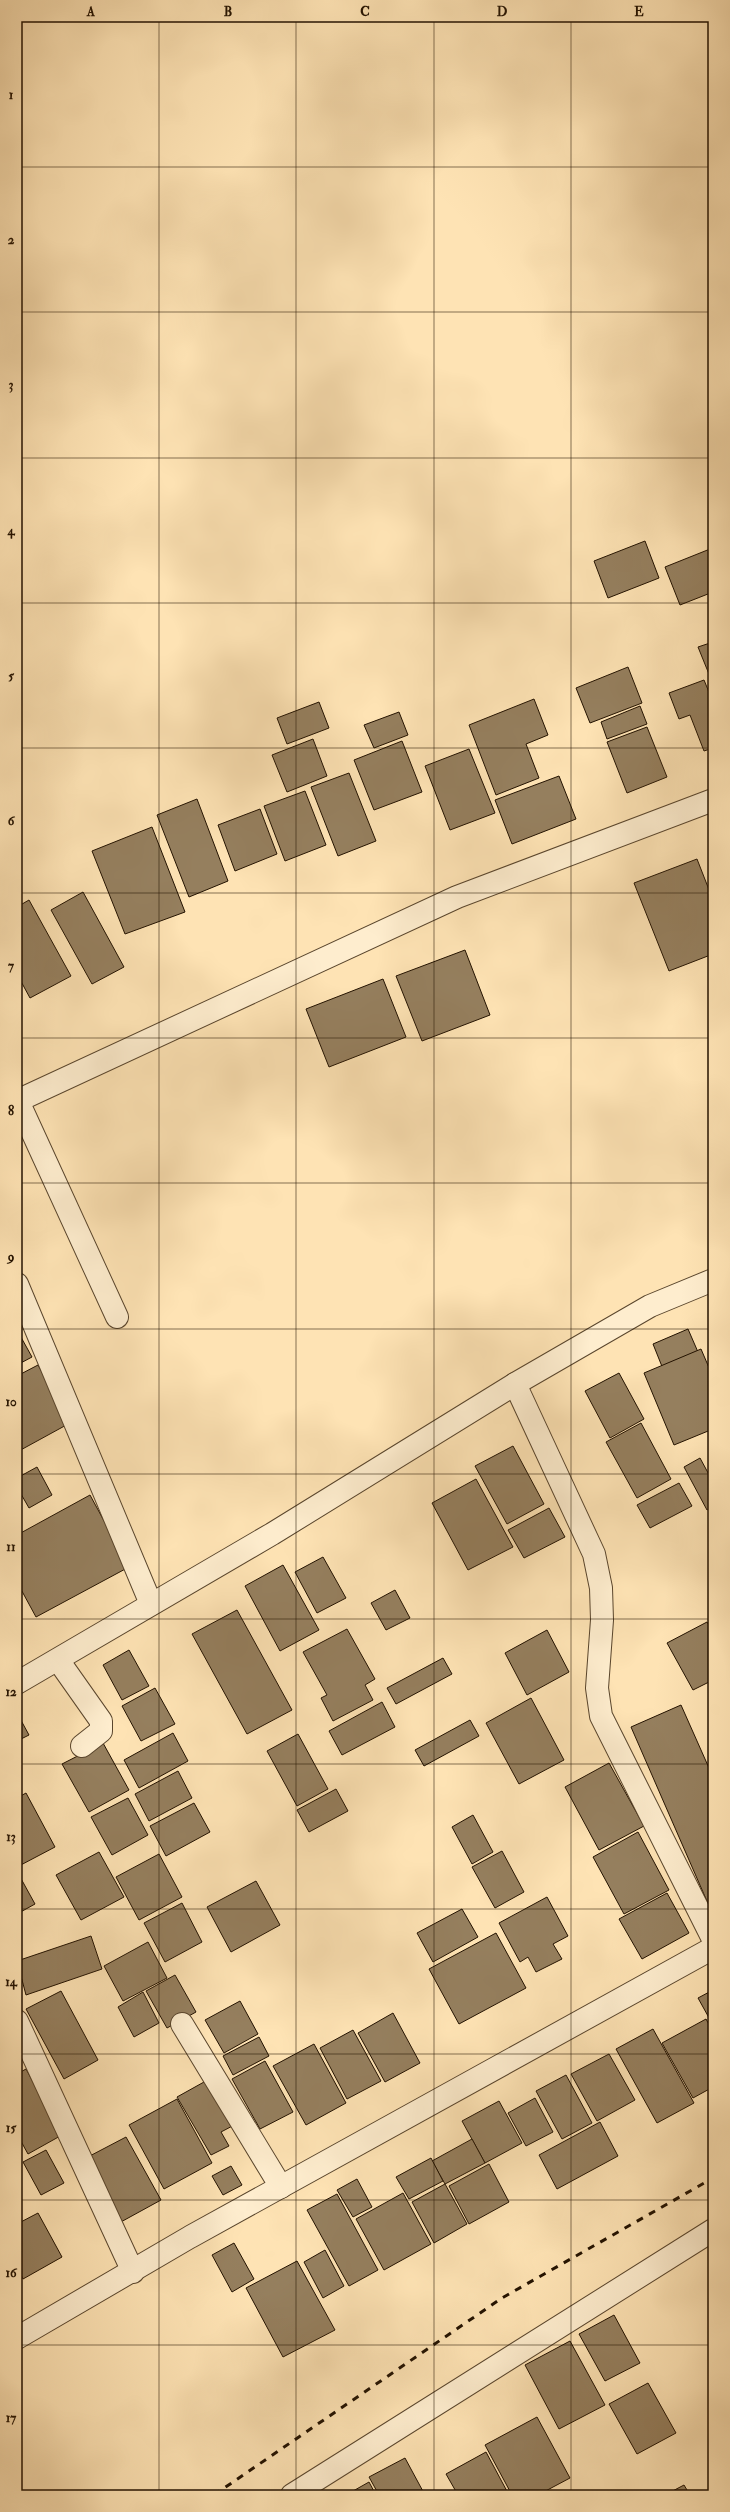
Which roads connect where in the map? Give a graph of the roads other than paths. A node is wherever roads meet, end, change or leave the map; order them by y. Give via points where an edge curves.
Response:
1 (713, 800) edge
2 (17, 1101) edge
3 (713, 1280) edge
4 (17, 1284) edge
5 (117, 1317) dead end
6 (515, 1384) junction
7 (151, 1604) junction
8 (58, 1660) junction
9 (17, 1683) edge
10 (82, 1746) dead end
11 (713, 1939) edge
12 (713, 1948) edge
13 (17, 2020) edge
14 (182, 2024) dead end
15 (281, 2187) junction
16 (713, 2230) edge
17 (133, 2272) junction
18 (17, 2338) edge
19 (292, 2495) edge

1 - 2 street via 457,897
2 - 5 street
3 - 6 street via 650,1306
4 - 7 street
6 - 7 street via 272,1534
6 - 11 street via 594,1554 601,1588 602,1620 597,1688 601,1716
7 - 8 street
8 - 9 street
8 - 10 street via 101,1721 101,1731
12 - 15 street
13 - 17 street
14 - 15 street
15 - 17 street
16 - 19 street
17 - 18 street

